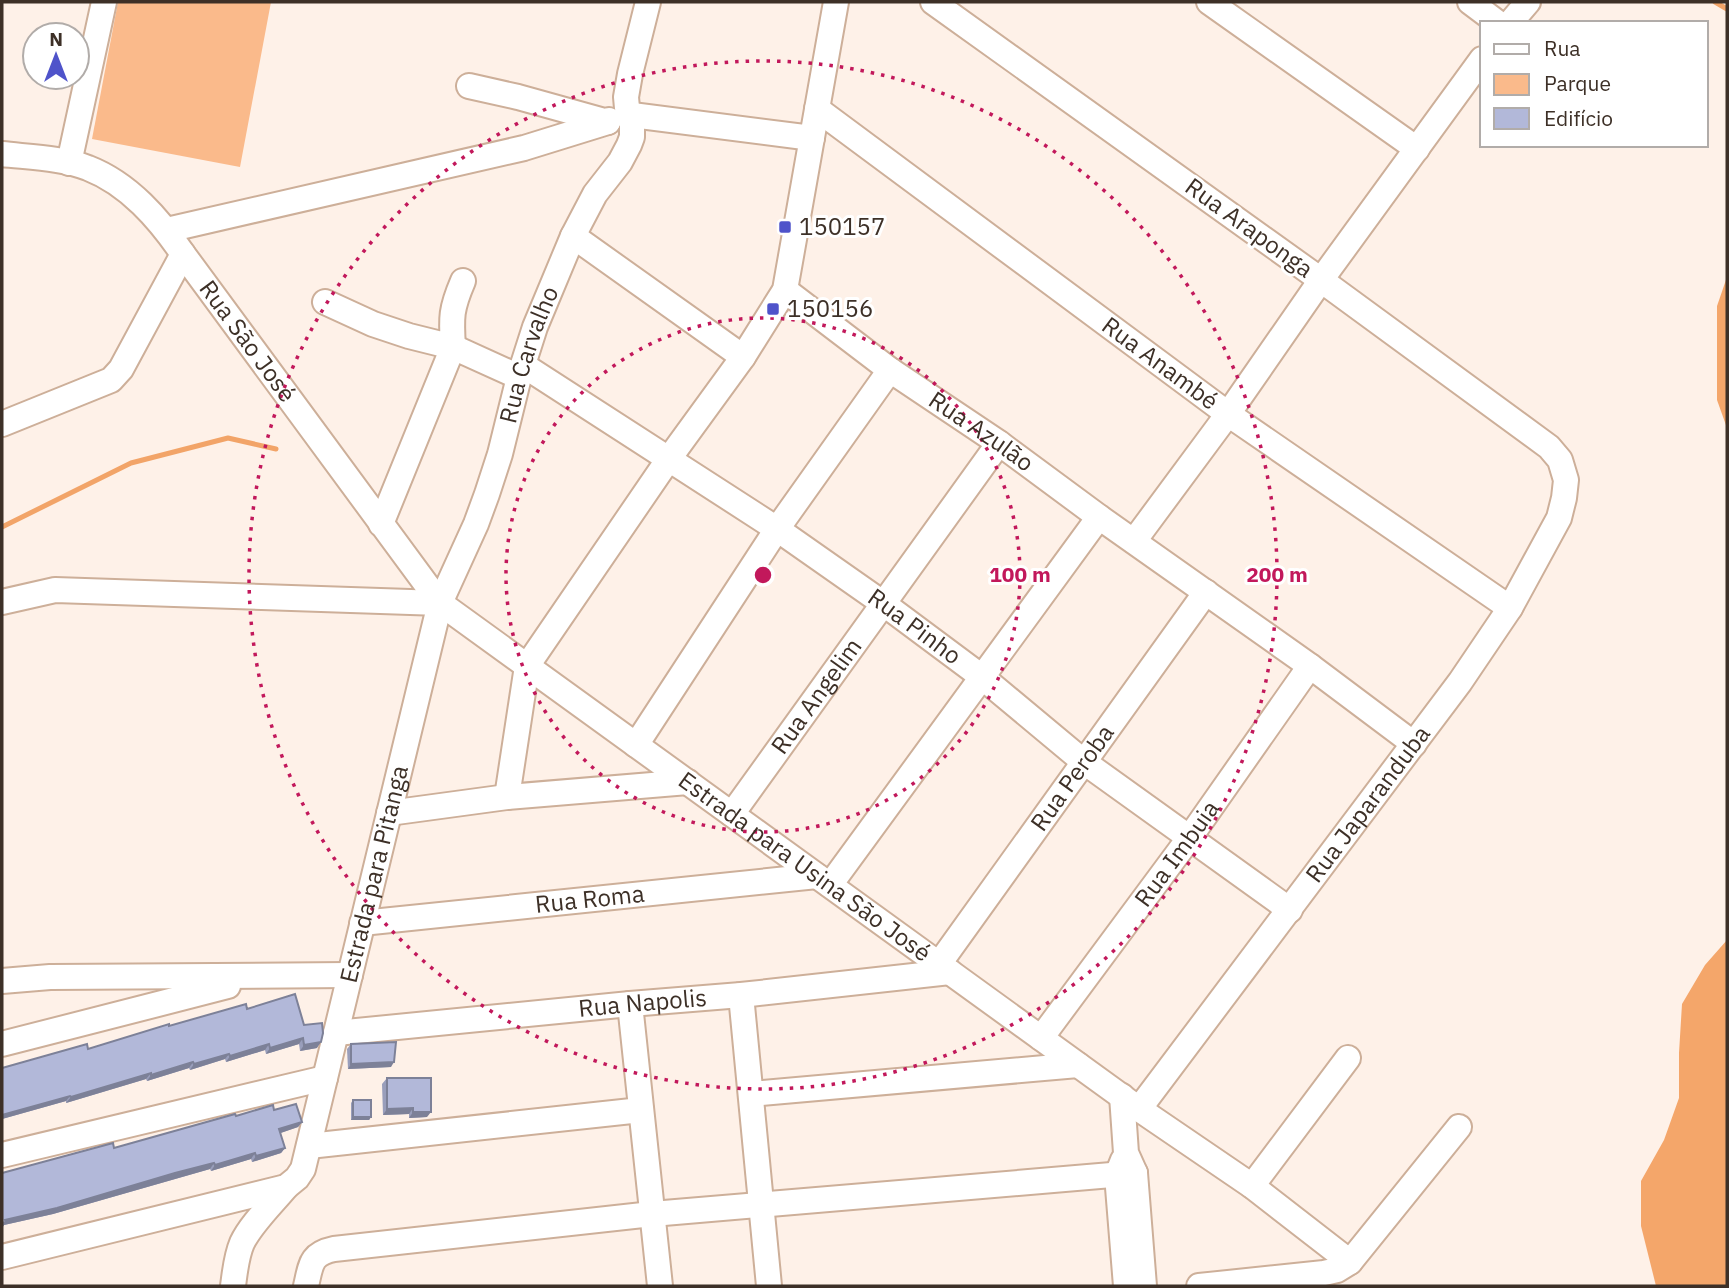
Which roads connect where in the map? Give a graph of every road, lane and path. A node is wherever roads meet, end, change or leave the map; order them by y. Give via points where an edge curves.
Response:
1 (104, 2) edge
2 (648, 2) edge
3 (836, 2) edge
4 (933, 2) edge
5 (1209, 2) edge
6 (1470, 2) edge
7 (1528, 2) edge
8 (1495, 21) edge
9 (1512, 21) edge
10 (1480, 62) edge
11 (469, 86) dead end
12 (817, 109) junction
13 (622, 115) junction
14 (812, 138) junction
15 (1417, 149) junction
16 (2, 154) edge
17 (69, 163) junction
18 (167, 230) junction
19 (573, 236) junction
20 (183, 254) junction
21 (1321, 280) junction
22 (463, 281) dead end
23 (785, 290) junction
24 (325, 302) dead end
25 (453, 347) junction
26 (743, 357) junction
27 (890, 370) junction
28 (521, 371) junction
29 (1228, 414) junction
30 (2, 424) edge
31 (999, 443) junction
32 (668, 460) junction
33 (1560, 460) joint
34 (1099, 517) junction
35 (381, 524) junction
36 (777, 529) junction
37 (1134, 541) junction
38 (1206, 592) junction
39 (2, 602) edge
40 (440, 603) junction
41 (884, 604) junction
42 (1510, 608) junction
43 (527, 666) junction
44 (1310, 666) junction
45 (982, 677) junction
46 (1414, 744) junction
47 (636, 745) junction
48 (1084, 762) junction
49 (688, 782) junction
50 (507, 797) junction
51 (389, 813) junction
52 (732, 814) junction
53 (1190, 837) junction
54 (824, 881) junction
55 (1290, 910) junction
56 (362, 923) junction
57 (945, 968) junction
58 (350, 975) junction
59 (263, 977) junction
60 (2, 981) edge
61 (741, 995) junction
62 (630, 1004) junction
63 (336, 1033) junction
64 (1041, 1038) junction
65 (2, 1044) edge
66 (1348, 1058) dead end
67 (1078, 1065) junction
68 (325, 1078) junction
69 (751, 1094) junction
70 (1130, 1103) junction
71 (641, 1110) junction
72 (1459, 1127) dead end
73 (309, 1146) junction
74 (2, 1155) edge
75 (1126, 1167) junction
76 (1252, 1186) junction
77 (286, 1187) junction
78 (761, 1203) junction
79 (652, 1214) junction
80 (2, 1257) edge
81 (1350, 1262) junction
82 (233, 1286) edge
83 (306, 1286) edge
84 (660, 1286) edge
85 (769, 1286) edge
86 (1126, 1286) edge
87 (1144, 1286) edge
88 (1199, 1286) edge

1 - 17 street
2 - 13 street, Rua Carvalho
3 - 12 street
4 - 21 street, Rua Araponga
5 - 15 street
6 - 8 street
7 - 9 street
10 - 15 street
11 - 13 street
12 - 14 street
12 - 29 street, Rua Anambé
13 - 14 street
13 - 18 street via 524,148
13 - 19 street, Rua Carvalho via 632,137 629,145
14 - 23 street
15 - 21 street
16 - 17 street, Rua São José
17 - 18 street, Rua São José via 119,186
18 - 20 street, Rua São José
19 - 26 street
19 - 28 street, Rua Carvalho
20 - 30 street via 111,380
20 - 35 street, Rua São José
21 - 29 street
21 - 33 street, Rua Araponga via 1549,447
22 - 25 street via 452,307
23 - 26 street
23 - 27 street, Rua Azulão
24 - 25 street, Rua Pinho via 373,324
25 - 28 street, Rua Pinho
25 - 35 street
26 - 32 street
27 - 31 street, Rua Azulão
27 - 36 street
28 - 32 street, Rua Pinho
28 - 40 street, Rua Carvalho via 487,494
29 - 37 street
29 - 42 street, Rua Anambé
31 - 34 street, Rua Azulão
31 - 41 street, Rua Angelim
32 - 36 street, Rua Pinho
32 - 43 street
33 - 42 street, Rua Japaranduba via 1566,480 1559,518
34 - 37 street, Rua Azulão
34 - 45 street
35 - 40 street, Rua São José
36 - 41 street, Rua Pinho
36 - 47 street
37 - 38 street, Rua Azulão
38 - 44 street, Rua Azulão
38 - 48 street, Rua Peroba
39 - 40 street via 55,590
40 - 43 street, Estrada para Usina São José
40 - 51 street, Estrada para Pitanga
41 - 45 street, Rua Pinho
41 - 52 street, Rua Angelim
42 - 46 street, Rua Japaranduba
43 - 47 street, Estrada para Usina São José
43 - 50 street
44 - 46 street, Rua Azulão
44 - 53 street, Rua Imbuia
45 - 48 street, Rua Pinho
45 - 54 street
46 - 55 street, Rua Japaranduba
47 - 49 street, Estrada para Usina São José
48 - 53 street, Rua Pinho
48 - 57 street, Rua Peroba
49 - 50 street
49 - 52 street, Estrada para Usina São José
50 - 51 street
51 - 56 street, Estrada para Pitanga
52 - 54 street, Estrada para Usina São José
53 - 55 street, Rua Pinho
53 - 64 street, Rua Imbuia
54 - 56 street, Rua Roma
54 - 57 street, Estrada para Usina São José
55 - 70 street, Rua Japaranduba
56 - 58 street, Estrada para Pitanga
57 - 61 street, Rua Napolis
57 - 64 street, Estrada para Usina São José
58 - 59 street
58 - 63 street, Estrada para Pitanga
59 - 60 street
59 - 65 street
61 - 62 street, Rua Napolis
61 - 69 street
62 - 63 street, Rua Napolis
62 - 71 street
63 - 68 street, Estrada para Pitanga
64 - 67 street, Estrada para Usina São José
66 - 76 street
67 - 69 street
67 - 70 street, Estrada para Usina São José
68 - 73 street, Estrada para Pitanga
68 - 74 street
69 - 78 street
70 - 75 street
70 - 76 street, Estrada para Usina São José
71 - 73 street
71 - 79 street
72 - 81 street
73 - 77 street, Estrada para Pitanga via 303,1169
75 - 78 street
75 - 86 street
75 - 87 street
76 - 81 street, Estrada para Usina São José
77 - 80 street
77 - 82 street, Estrada para Pitanga via 243,1241
78 - 79 street
78 - 85 street
79 - 83 street via 334,1249 312,1261
79 - 84 street
81 - 88 street via 1324,1273

